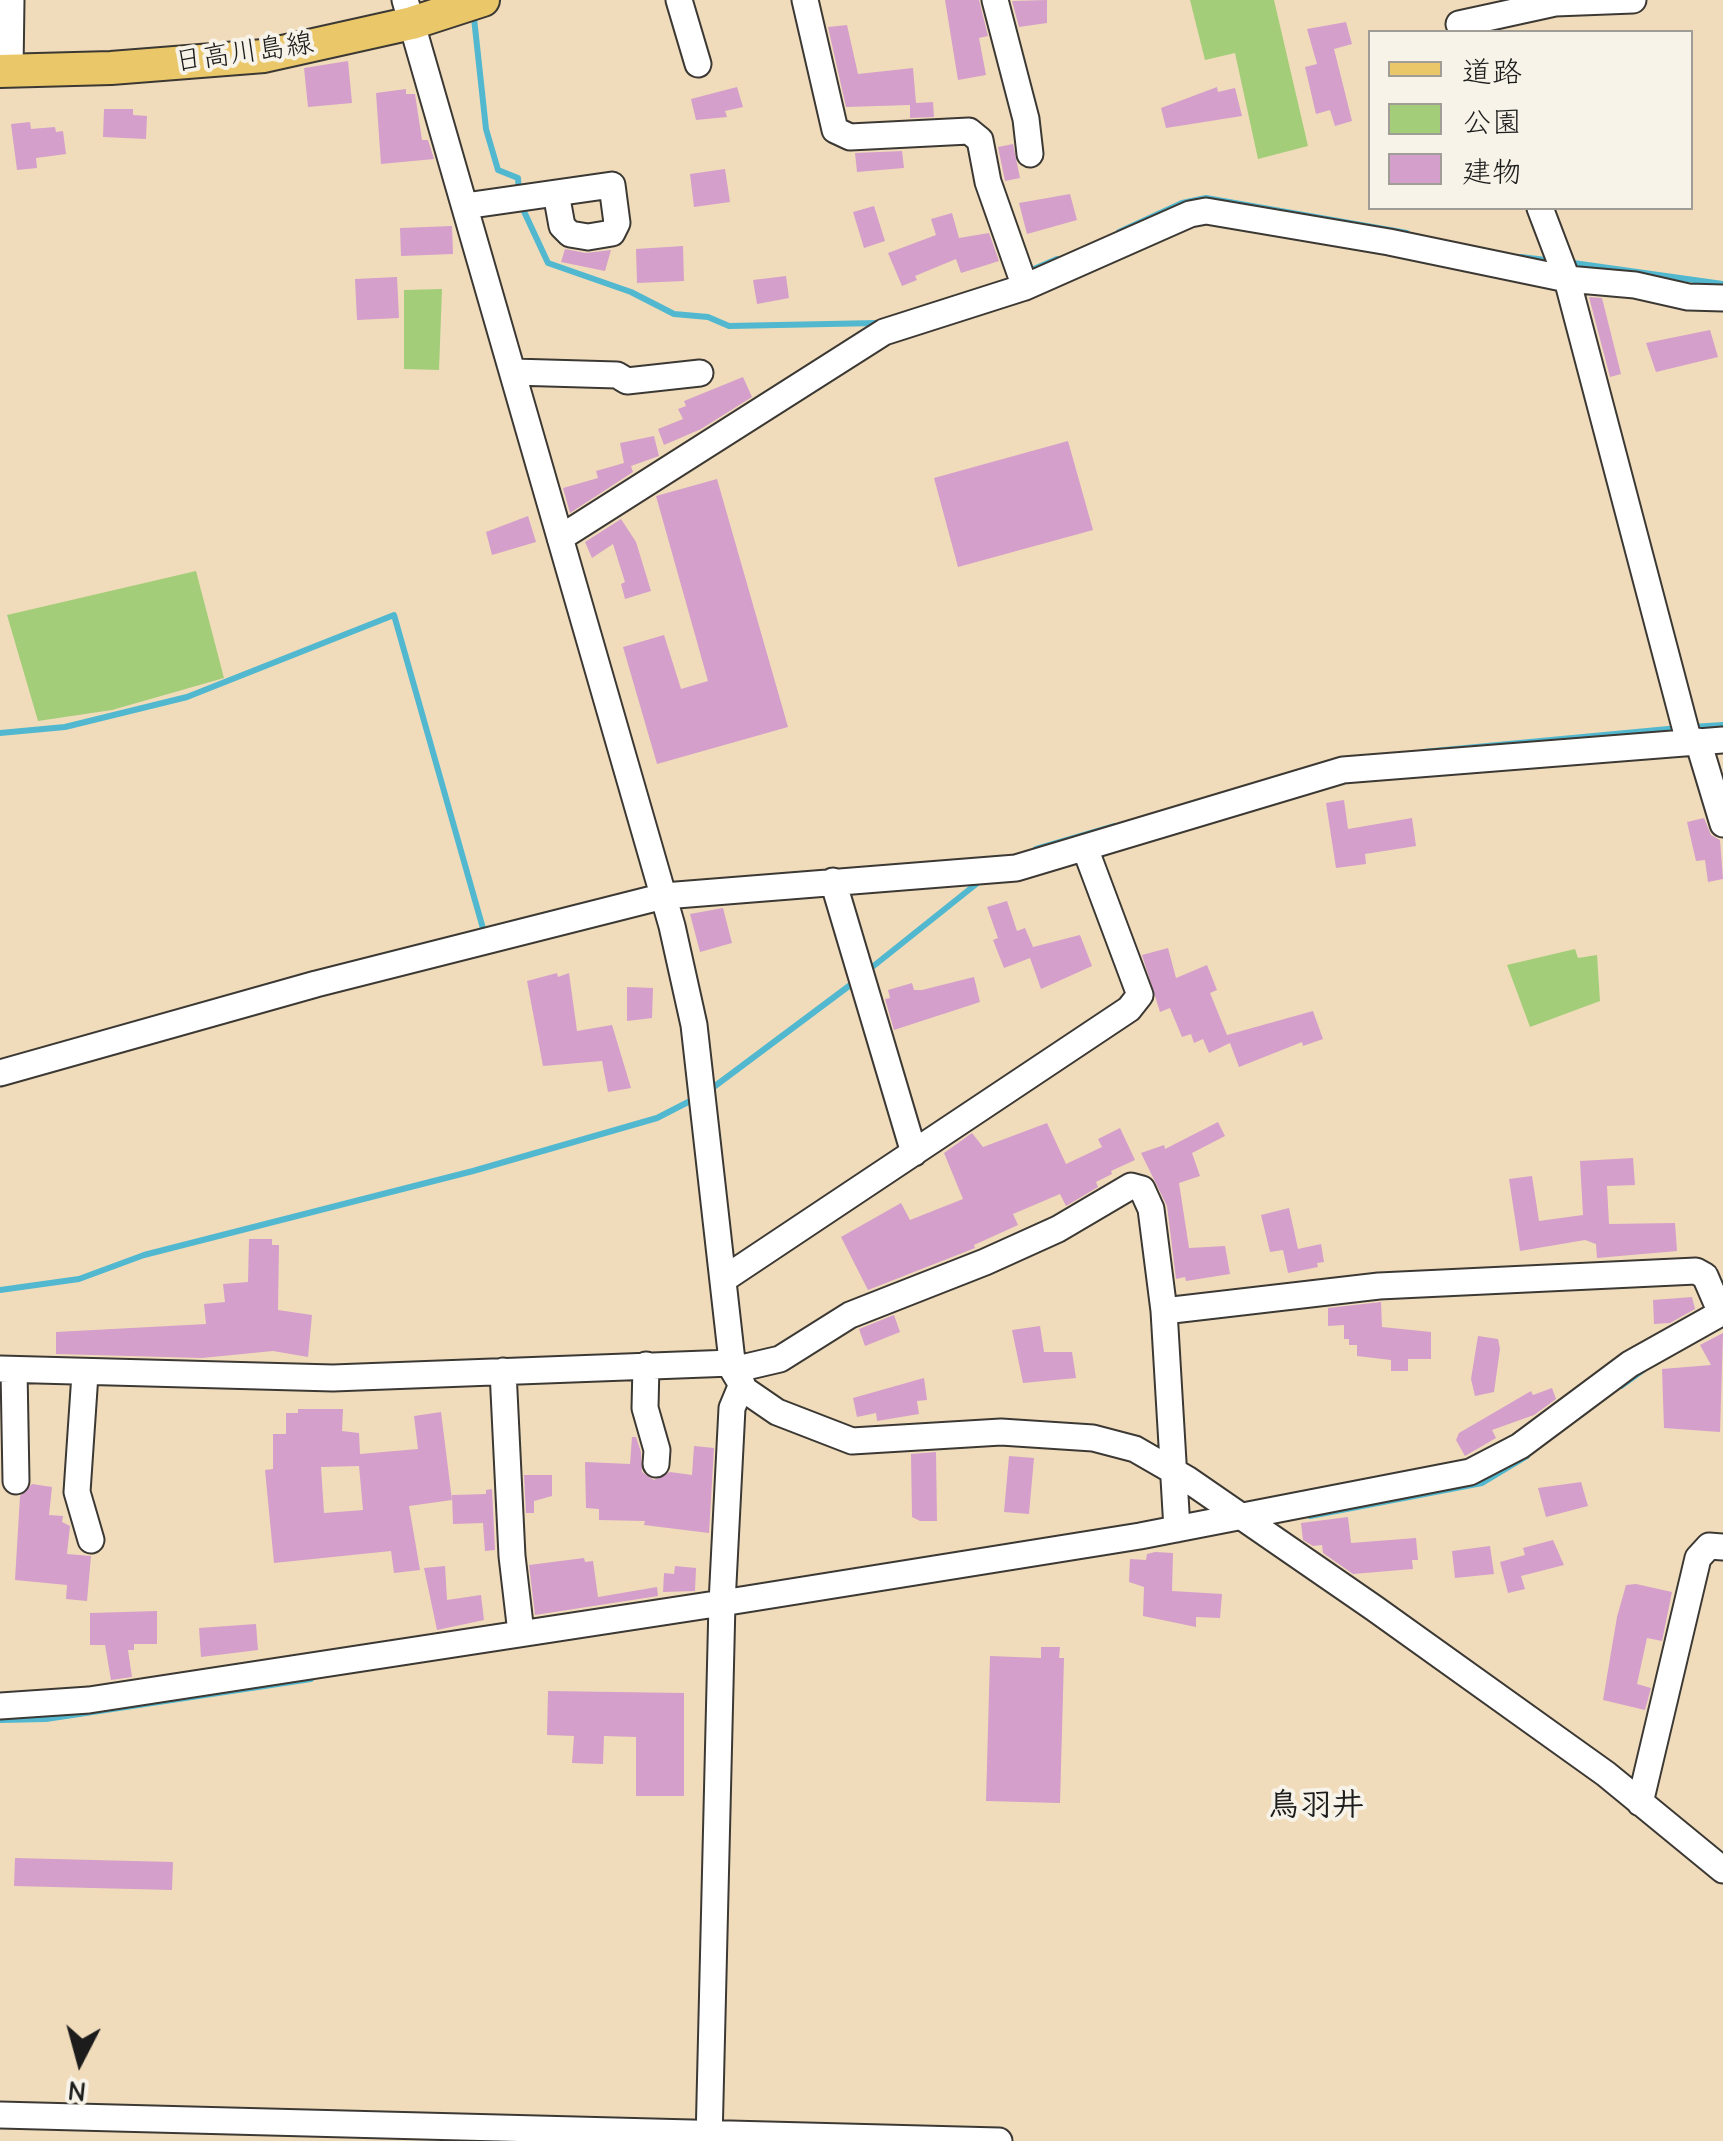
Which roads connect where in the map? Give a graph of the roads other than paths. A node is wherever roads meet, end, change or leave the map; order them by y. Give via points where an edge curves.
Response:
1 (11, 0) edge
2 (483, 0) edge
3 (679, 0) edge
4 (805, 0) edge
5 (995, 0) edge
6 (1450, 0) edge
7 (1632, 0) edge
8 (408, 11) edge
9 (1460, 28) edge
10 (698, 64) dead end
11 (5, 70) edge
12 (1030, 154) dead end
13 (556, 193) dead end
14 (465, 206) junction
15 (1541, 210) edge
16 (1567, 279) junction
17 (1026, 288) junction
18 (1723, 298) edge
19 (513, 372) junction
20 (700, 374) dead end
21 (560, 538) junction
22 (1703, 741) edge
23 (1723, 824) edge
24 (1084, 848) junction
25 (833, 881) junction
26 (664, 896) junction
27 (0, 1073) edge
28 (914, 1152) junction
29 (724, 1280) junction
30 (1164, 1311) junction
31 (1722, 1312) edge
32 (646, 1364) junction
33 (7, 1369) edge
34 (504, 1371) junction
35 (735, 1372) junction
36 (86, 1374) junction
37 (656, 1464) dead end
38 (1175, 1472) junction
39 (16, 1481) dead end
40 (1240, 1516) junction
41 (1177, 1529) junction
42 (91, 1540) dead end
43 (1723, 1547) edge
44 (722, 1603) junction
45 (521, 1633) junction
46 (0, 1706) edge
47 (1640, 1803) junction
48 (1723, 1870) edge
49 (0, 2115) edge
50 (709, 2138) edge
51 (999, 2141) edge

1 - 11 street
2 - 8 main road, 日高川島線
3 - 10 street
4 - 17 street via 835,130 850,137 969,131 980,140
5 - 12 street
6 - 9 street
7 - 9 street via 1555,3
8 - 11 main road, 日高川島線 via 264,56
8 - 14 street
13 - 14 street
14 - 19 street
15 - 16 street
16 - 17 street via 1206,211
16 - 18 street
16 - 22 street
17 - 21 street via 884,332
19 - 20 street via 627,381
19 - 21 street
21 - 26 street
22 - 23 street
22 - 24 street via 1344,770
24 - 25 street via 1016,868
24 - 28 street via 1140,995 1130,1009
25 - 26 street
25 - 28 street
26 - 27 street
26 - 29 street via 694,1026
28 - 29 street
29 - 35 street
30 - 31 street via 1379,1286 1696,1271
30 - 35 street via 1151,1209 1142,1189 1132,1186 986,1262 850,1315 780,1359
30 - 38 street
31 - 40 street via 1630,1364 1520,1446 1470,1472
32 - 34 street
32 - 35 street
32 - 37 street via 645,1408
33 - 36 street
33 - 39 street
34 - 36 street via 333,1378
34 - 45 street
35 - 38 street via 777,1412 852,1442 1001,1432 1092,1438 1135,1449
35 - 44 street
36 - 42 street via 77,1492
38 - 40 street
38 - 41 street
40 - 41 street
40 - 47 street
41 - 44 street
43 - 47 street via 1709,1546 1698,1558
44 - 45 street
44 - 50 street
45 - 46 street via 89,1700
47 - 48 street
49 - 50 street
50 - 51 street

